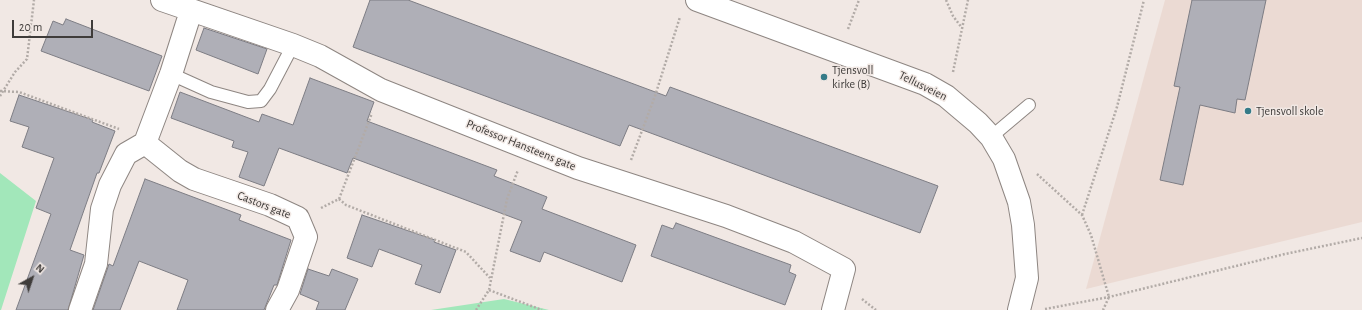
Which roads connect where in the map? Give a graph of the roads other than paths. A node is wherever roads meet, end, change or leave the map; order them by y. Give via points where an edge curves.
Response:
1 (162, 0) edge
2 (697, 0) edge
3 (191, 11) junction
4 (293, 45) junction
5 (171, 74) junction
6 (1029, 105) dead end
7 (991, 137) junction
8 (145, 144) junction
9 (80, 310) edge
10 (277, 310) edge
11 (833, 310) edge
12 (1019, 310) edge

1 - 3 street, Professor Hansteens gate
2 - 7 street, Tellusveien via 904,75 946,96
3 - 4 street, Professor Hansteens gate
3 - 5 street
4 - 5 lane via 261,101 248,102 210,92
4 - 11 street, Professor Hansteens gate via 320,56 381,90 578,168 726,216 787,239 844,269
5 - 8 street
6 - 7 lane
7 - 12 street, Tellusveien via 1004,159 1019,202 1023,225 1027,278
8 - 9 street via 126,154 110,185 102,209 96,264
8 - 10 street, Castors gate via 194,179 270,205 298,218 306,237 288,290

